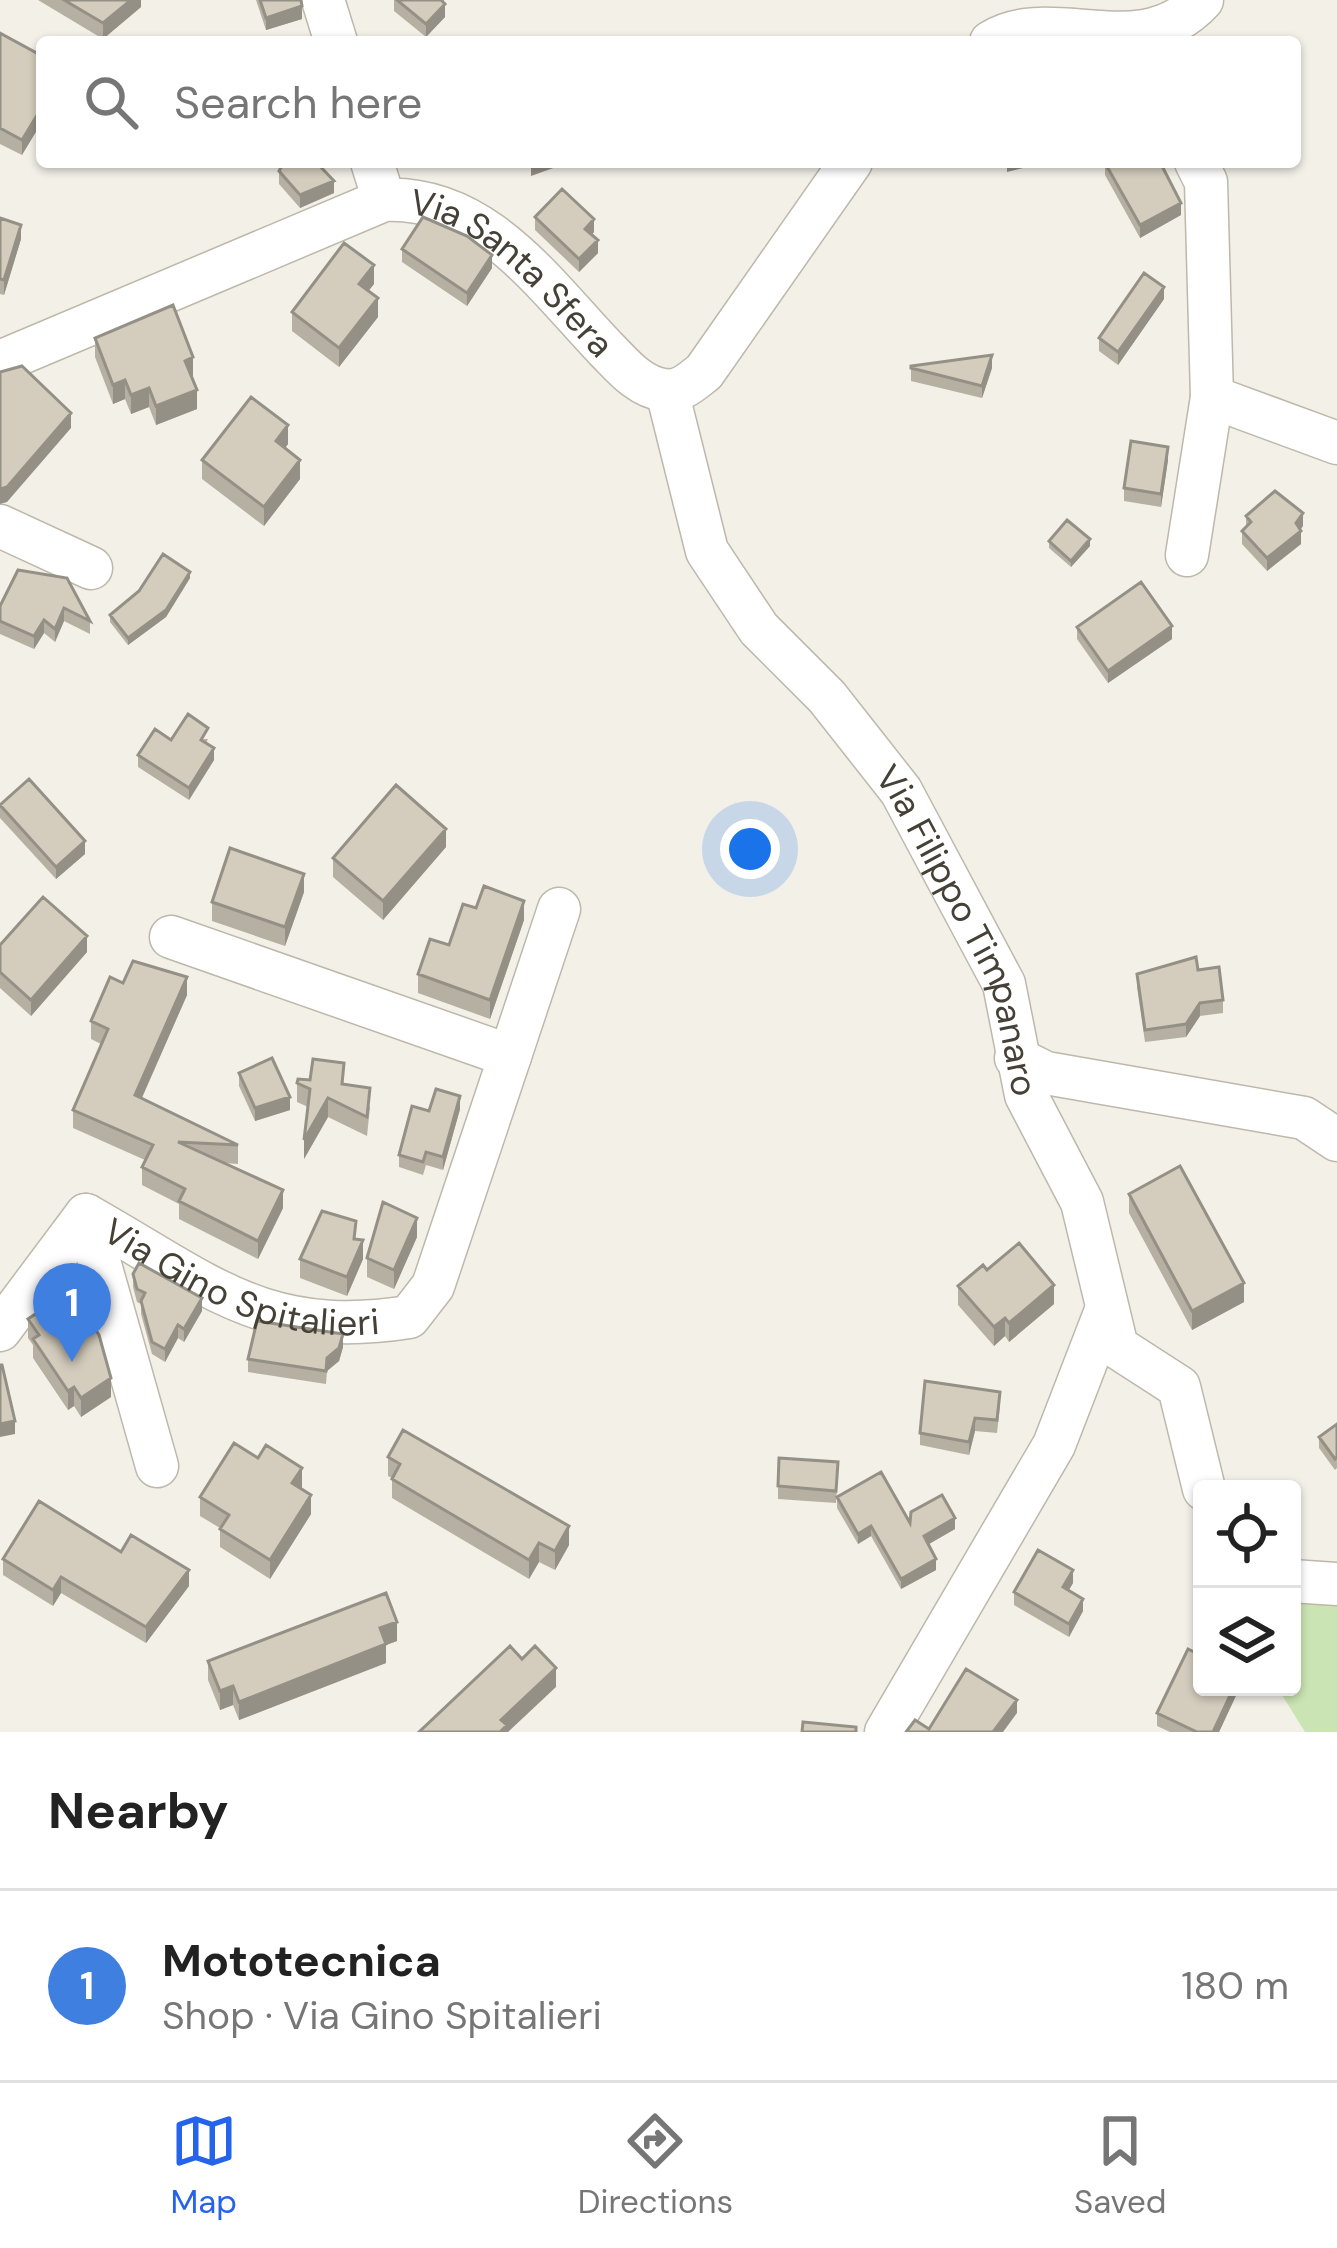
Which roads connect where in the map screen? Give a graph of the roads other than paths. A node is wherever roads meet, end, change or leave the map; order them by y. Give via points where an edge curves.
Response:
1 (323, 0) edge
2 (1202, 0) edge
3 (334, 36) edge
4 (1009, 36) edge
5 (1104, 36) edge
6 (1136, 36) edge
7 (847, 168) edge
8 (1199, 168) edge
9 (378, 181) edge
10 (0, 362) edge
11 (667, 391) junction
12 (1212, 397) junction
13 (1337, 443) edge
14 (0, 526) edge
15 (1187, 555) dead end
16 (91, 568) dead end
17 (559, 909) dead end
18 (171, 938) dead end
19 (510, 1056) junction
20 (1016, 1058) junction
21 (1337, 1140) edge
22 (86, 1215) junction
23 (1105, 1313) junction
24 (0, 1330) edge
25 (158, 1466) dead end
26 (1202, 1480) edge
27 (1301, 1583) edge
28 (1337, 1585) edge
29 (886, 1732) edge

1 - 3 street
2 - 6 street
4 - 5 street via 1033,28
7 - 11 street via 704,371
8 - 12 street via 1206,182
9 - 10 street, Via Santa Sfera
9 - 11 street, Via Santa Sfera via 467,216 502,241 630,373
11 - 20 street, Via Filippo Timpanaro via 707,551 759,629 901,790 1004,984
12 - 13 street
12 - 15 street
14 - 16 street
17 - 19 street, Via Gino Spitalieri
18 - 19 street
19 - 22 street, Via Gino Spitalieri via 434,1286 409,1317 351,1326 290,1321 251,1308
20 - 21 street via 1046,1073 1304,1118
20 - 23 street, Via Filippo Timpanaro via 1026,1095 1082,1202
22 - 24 street, Via Gino Spitalieri
22 - 25 street
23 - 26 street, Via Filippo Timpanaro via 1117,1347 1178,1388
23 - 29 street via 1054,1445
27 - 28 street

